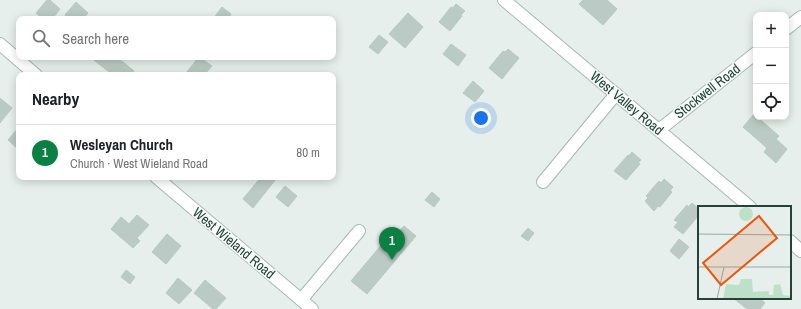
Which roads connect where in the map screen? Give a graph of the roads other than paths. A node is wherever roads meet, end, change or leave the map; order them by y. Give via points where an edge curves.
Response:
1 (504, 0) edge
2 (801, 18) edge
3 (789, 27) edge
4 (0, 44) edge
5 (753, 55) edge
6 (16, 58) edge
7 (19, 60) edge
8 (33, 72) edge
9 (616, 94) junction
10 (659, 130) junction
11 (160, 180) edge
12 (543, 182) dead end
13 (749, 206) edge
14 (359, 231) dead end
15 (791, 242) edge
16 (801, 251) edge
17 (301, 300) junction
18 (312, 309) edge

1 - 9 street, West Valley Road
2 - 3 street
4 - 6 street
5 - 10 street, Stockwell Road
7 - 8 street
9 - 10 street, West Valley Road
9 - 12 street
10 - 13 street, West Valley Road
11 - 17 street, West Wieland Road
14 - 17 street
15 - 16 street
17 - 18 street, West Wieland Road

